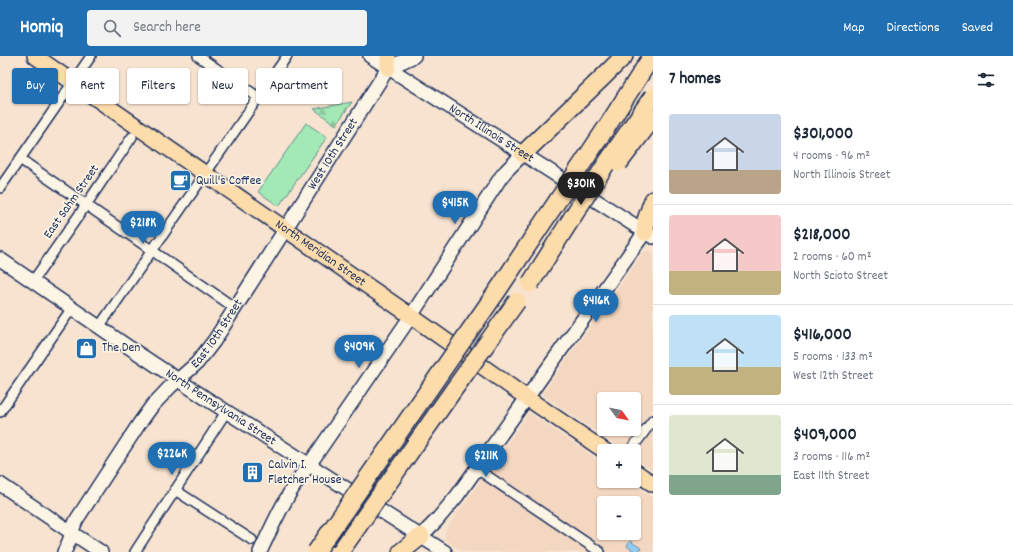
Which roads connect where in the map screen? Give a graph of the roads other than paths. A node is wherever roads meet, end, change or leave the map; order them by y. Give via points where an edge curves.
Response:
1 (35, 56) edge
2 (91, 56) edge
3 (198, 56) edge
4 (287, 56) edge
5 (370, 56) edge
6 (414, 56) edge
7 (624, 56) edge
8 (652, 56) edge
9 (388, 62) edge
10 (83, 68) edge
11 (279, 68) edge
12 (66, 77) edge
13 (653, 77) edge
14 (66, 92) edge
15 (256, 96) edge
16 (653, 96) edge
17 (256, 100) edge
18 (105, 104) edge
19 (653, 118) edge
20 (132, 137) dead end
21 (524, 154) junction
22 (20, 159) junction
23 (205, 174) junction
24 (0, 188) edge
25 (653, 200) edge
26 (86, 205) junction
27 (285, 230) junction
28 (650, 232) edge
29 (152, 251) junction
30 (520, 257) junction
31 (0, 259) edge
32 (33, 281) junction
33 (530, 284) junction
34 (72, 308) junction
35 (235, 308) junction
36 (411, 316) junction
37 (99, 327) junction
38 (178, 380) junction
39 (527, 398) junction
40 (0, 412) edge
41 (226, 412) junction
42 (653, 420) edge
43 (635, 444) edge
44 (597, 446) edge
45 (309, 465) junction
46 (477, 469) junction
47 (641, 476) edge
48 (0, 484) edge
49 (653, 484) edge
50 (175, 490) junction
51 (72, 533) junction
52 (421, 536) junction
53 (252, 540) dead end
54 (64, 552) edge
55 (101, 552) edge
56 (135, 552) edge
57 (260, 552) edge
58 (316, 552) edge
59 (340, 552) edge
60 (401, 552) edge
61 (445, 552) edge
62 (600, 552) edge

1 - 12 main road, North Meridian Street
2 - 10 street
3 - 15 street
4 - 11 street
5 - 9 main road, North Illinois Street
6 - 9 main road
7 - 21 highway
8 - 30 highway, bridge
9 - 21 main road, North Illinois Street
9 - 27 main road, West 10th Street
13 - 30 highway, bridge
14 - 22 street
16 - 33 highway, bridge via 608,161
17 - 23 street
18 - 23 main road, North Meridian Street
19 - 33 highway, bridge
20 - 26 street, East Sahm Street
21 - 28 main road, North Illinois Street
21 - 36 main road via 501,177
22 - 24 street
22 - 26 street
23 - 27 main road, North Meridian Street
23 - 29 street
25 - 28 highway via 646,220
26 - 29 street
26 - 32 street, East Sahm Street
27 - 35 main road, East 10th Street
27 - 36 main road, North Meridian Street
28 - 39 main road
29 - 35 street
29 - 37 street
30 - 58 highway, bridge
31 - 32 main road, North Pennsylvania Street
32 - 34 main road, North Pennsylvania Street
33 - 59 highway, bridge
34 - 37 main road, North Pennsylvania Street
34 - 40 street
35 - 38 main road, East 10th Street via 203,356
36 - 39 main road, North Meridian Street
36 - 45 main road
37 - 38 main road, North Pennsylvania Street
38 - 41 main road, North Pennsylvania Street
38 - 51 main road, East 10th Street via 141,420 77,519
39 - 44 main road, North Meridian Street
39 - 46 main road
41 - 45 main road, North Pennsylvania Street
41 - 50 street
42 - 43 street
45 - 52 main road, North Pennsylvania Street
45 - 57 main road via 290,491
46 - 52 main road via 446,511
46 - 62 street
47 - 49 main road
48 - 51 main road
50 - 53 street
50 - 56 street
51 - 54 main road, East 10th Street
51 - 55 main road
52 - 60 highway
52 - 61 main road, North Pennsylvania Street

